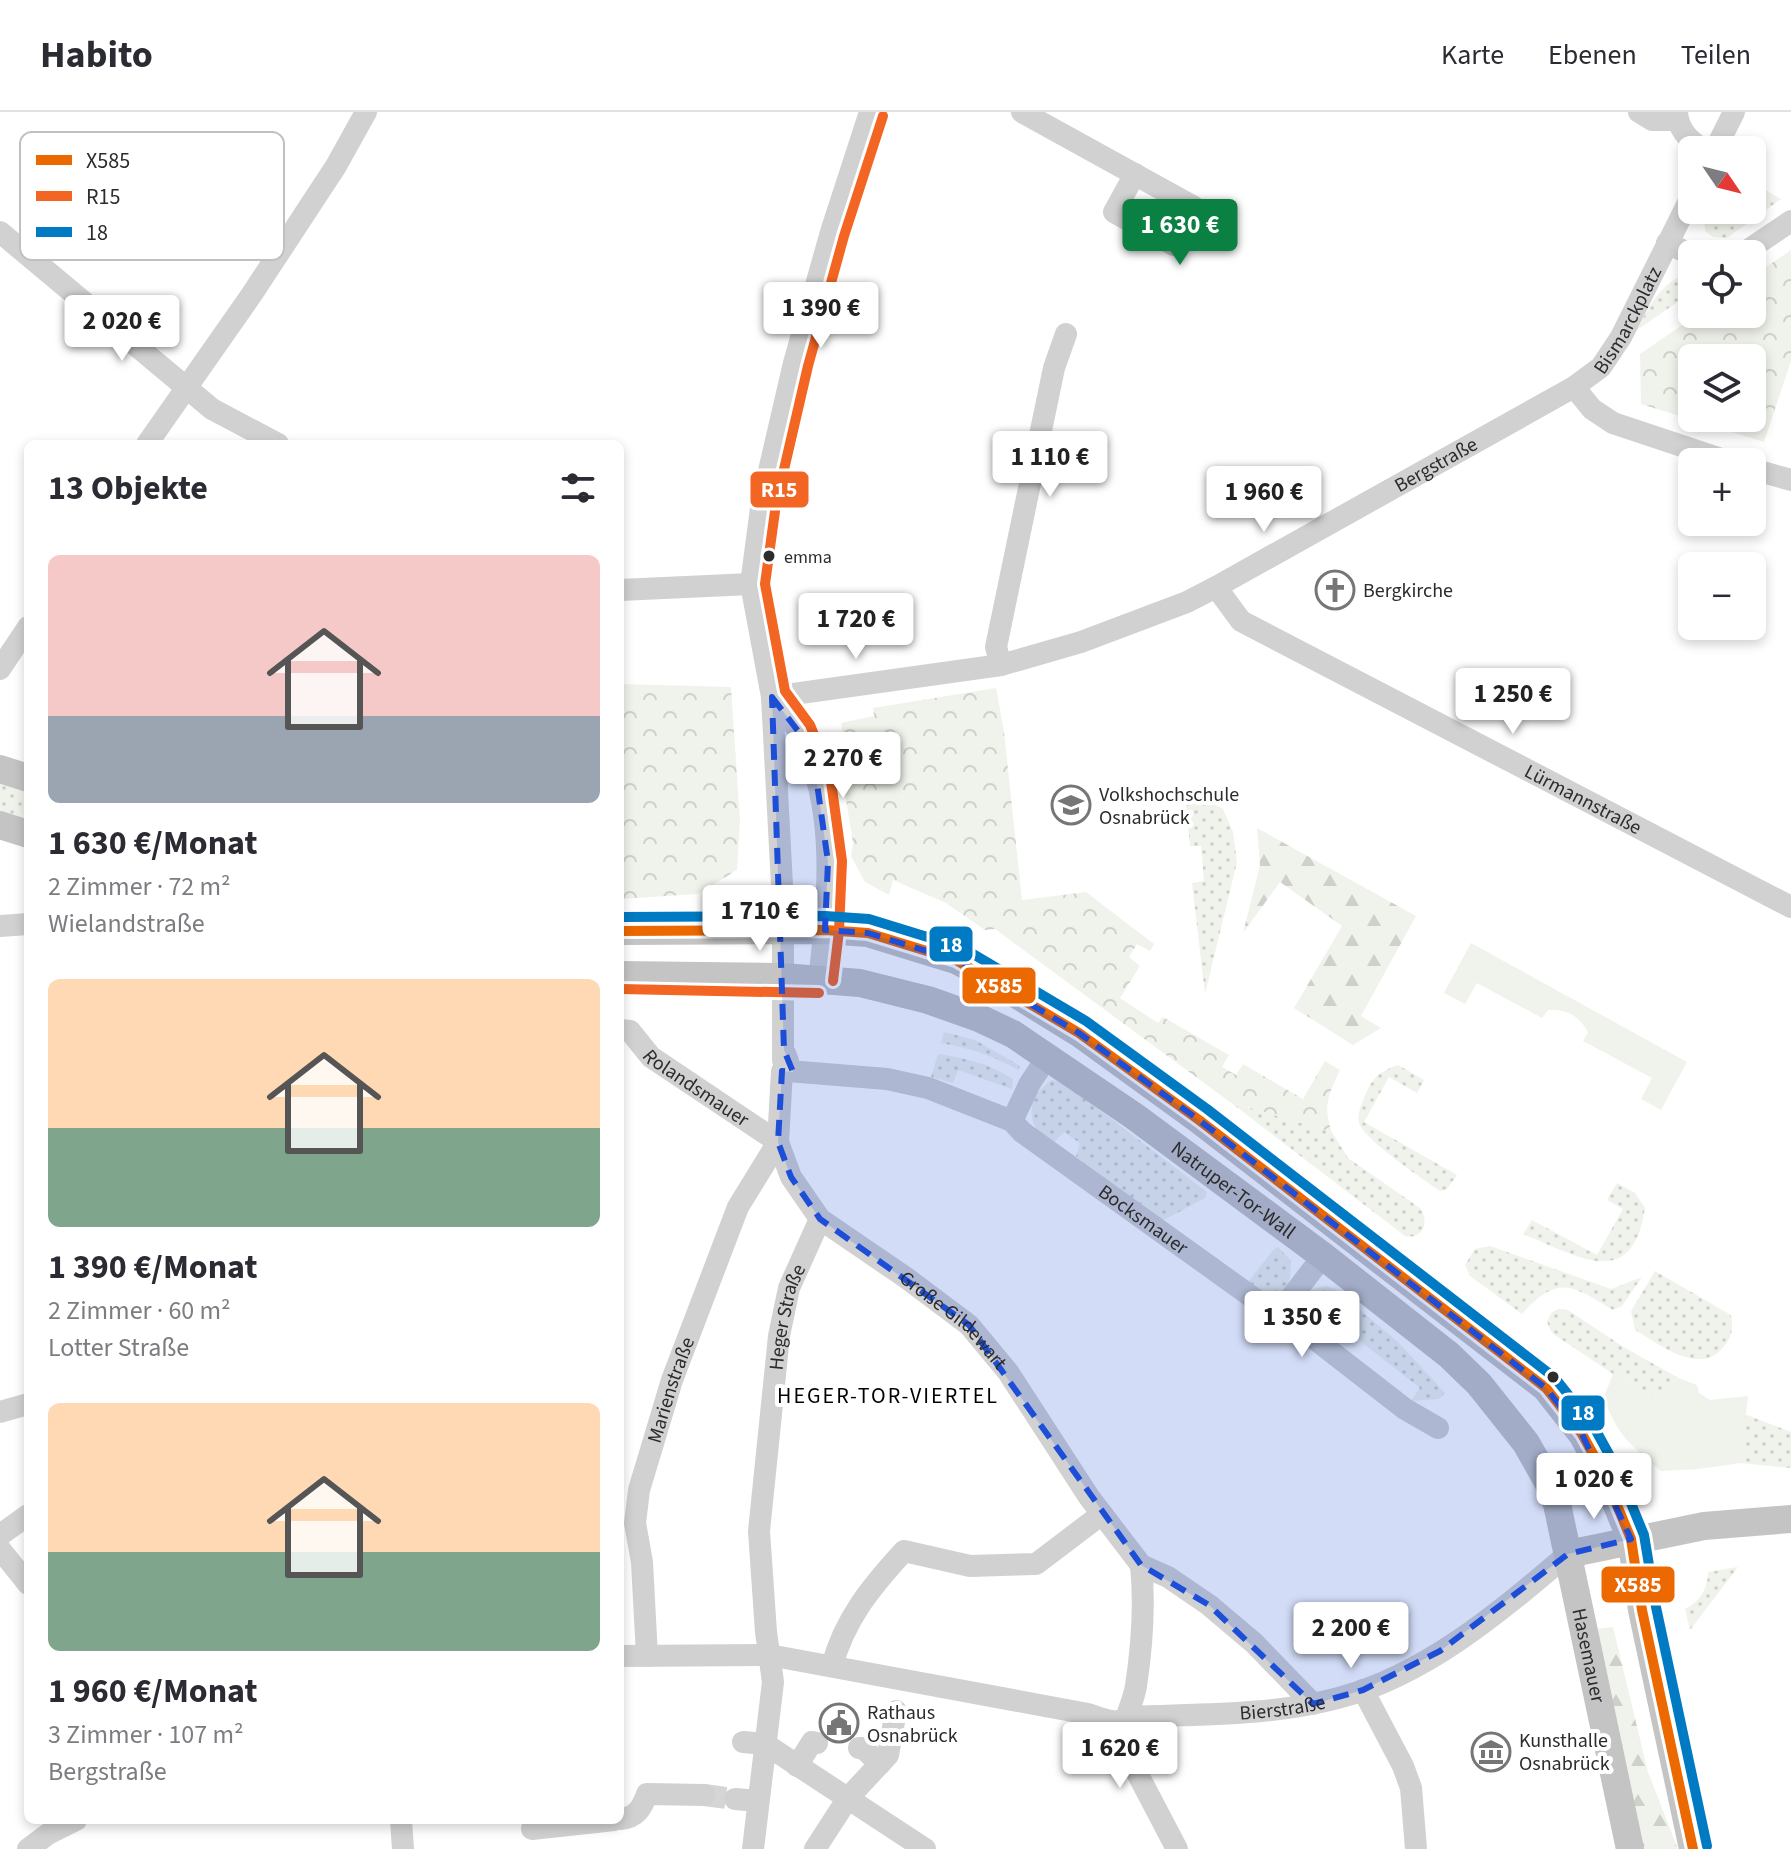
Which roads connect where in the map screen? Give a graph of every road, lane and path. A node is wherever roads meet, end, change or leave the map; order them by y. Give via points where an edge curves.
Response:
1 (366, 112) edge
2 (870, 112) edge
3 (1022, 112) edge
4 (1639, 112) edge
5 (1734, 112) edge
6 (1677, 116) edge
7 (1687, 136) edge
8 (1722, 136) edge
9 (1135, 174) dead end
10 (1791, 221) edge
11 (1678, 222) edge
12 (0, 232) edge
13 (1763, 240) edge
14 (1667, 243) junction
15 (284, 244) edge
16 (1678, 248) edge
17 (20, 249) edge
18 (33, 260) edge
19 (273, 260) edge
20 (1066, 334) dead end
21 (1574, 387) junction
22 (187, 389) junction
23 (150, 440) edge
24 (270, 440) edge
25 (1688, 448) edge
26 (1766, 473) edge
27 (1791, 480) edge
28 (751, 584) junction
29 (1216, 587) junction
30 (624, 590) edge
31 (24, 633) edge
32 (1001, 665) junction
33 (0, 669) edge
34 (772, 697) junction
35 (0, 769) edge
36 (24, 777) edge
37 (0, 825) edge
38 (24, 833) edge
39 (1791, 907) edge
40 (24, 924) edge
41 (0, 926) edge
42 (825, 930) junction
43 (624, 931) edge
44 (784, 931) junction
45 (624, 975) edge
46 (782, 977) junction
47 (819, 979) junction
48 (624, 1030) edge
49 (1048, 1056) junction
50 (785, 1060) junction
51 (1012, 1121) junction
52 (778, 1142) junction
53 (820, 1219) junction
54 (1323, 1256) junction
55 (1280, 1312) junction
56 (24, 1405) edge
57 (0, 1412) edge
58 (1438, 1428) dead end
59 (1102, 1514) junction
60 (24, 1518) edge
61 (1791, 1519) edge
62 (0, 1535) edge
63 (1631, 1539) junction
64 (0, 1549) edge
65 (1568, 1554) junction
66 (1141, 1565) junction
67 (24, 1579) edge
68 (769, 1655) junction
69 (624, 1656) edge
70 (647, 1656) junction
71 (832, 1666) junction
72 (1363, 1690) junction
73 (898, 1695) junction
74 (1313, 1704) junction
75 (1127, 1707) junction
76 (1102, 1739) dead end
77 (754, 1743) junction
78 (817, 1743) dead end
79 (859, 1748) dead end
80 (1124, 1748) junction
81 (880, 1764) junction
82 (797, 1766) junction
83 (704, 1795) tunnel mouth
84 (848, 1798) junction
85 (624, 1819) edge
86 (68, 1824) edge
87 (401, 1824) edge
88 (591, 1824) edge
89 (532, 1833) edge
90 (28, 1849) edge
91 (403, 1849) edge
92 (753, 1849) edge
93 (815, 1849) edge
94 (925, 1849) edge
95 (1177, 1849) edge
96 (1416, 1849) edge
97 (1630, 1849) edge
98 (1693, 1849) edge

1 - 15 street
2 - 28 street via 794,363 762,501
3 - 9 street
4 - 6 street via 1652,120
5 - 8 street
6 - 7 street
10 - 13 street
11 - 14 street, Bismarckplatz
12 - 17 street
14 - 16 street
14 - 21 street, Bismarckplatz via 1621,337 1601,367
18 - 22 street
19 - 22 street
20 - 32 street via 1054,368 996,647
21 - 25 street via 1613,423
21 - 29 street, Bergstraße
22 - 23 street
22 - 24 street via 212,409
26 - 27 street
28 - 30 street
28 - 34 street
29 - 32 street, Bergstraße via 1081,642
29 - 39 street, Lürmannstraße via 1241,621
31 - 33 street
32 - 34 street, Bergstraße
34 - 42 street via 798,731 816,776 828,862
34 - 44 street
35 - 36 main road
37 - 38 main road
40 - 41 street
42 - 44 main road, Natruper-Tor-Wall
42 - 47 street
42 - 63 main road, Natruper-Tor-Wall via 868,933 956,960 1079,1033 1199,1120 1546,1388 1582,1434
43 - 44 main road, Natruper-Tor-Wall
44 - 46 street
45 - 46 main road, Natruper-Tor-Wall
46 - 47 main road, Natruper-Tor-Wall
46 - 50 street
47 - 49 main road, Natruper-Tor-Wall via 928,1000 979,1018
48 - 52 street, Rolandsmauer via 651,1057
49 - 51 street
49 - 54 main road, Natruper-Tor-Wall
50 - 51 street, Bocksmauer via 928,1088
50 - 52 street
51 - 55 street, Bocksmauer via 1253,1298
52 - 53 street via 791,1177
52 - 70 street, Marienstraße via 738,1207 672,1380 639,1490 635,1523
53 - 59 street, Große Gildewart via 969,1325 1008,1372
53 - 68 street, Heger Straße via 789,1288 779,1336 759,1531
54 - 55 street
54 - 65 main road, Natruper-Tor-Wall via 1449,1355 1504,1413 1548,1482
55 - 58 street, Bocksmauer via 1405,1409
56 - 57 street
59 - 66 street, Große Gildewart
59 - 71 street via 1036,1564 970,1566 904,1551 852,1614
60 - 62 street
61 - 63 main road
63 - 65 main road
63 - 98 main road, Natruper-Tor-Wall
64 - 67 street
65 - 72 street, Bierstraße via 1486,1621
65 - 97 main road, Hasemauer
66 - 74 street, Große Gildewart via 1209,1605
66 - 75 street via 1142,1640
68 - 70 street, Bierstraße
68 - 71 street, Bierstraße
68 - 77 street, Heger Straße via 773,1682
69 - 70 street, Bierstraße
71 - 73 street, Bierstraße
72 - 74 street, Bierstraße
72 - 96 street via 1411,1788
73 - 75 street, Bierstraße via 1088,1714 1113,1722
73 - 81 street via 888,1755
74 - 75 street, Bierstraße via 1132,1717
75 - 80 street via 1121,1733
76 - 80 street
77 - 82 street
77 - 92 street, Heger Straße via 746,1800
78 - 82 street via 812,1742
79 - 81 street
80 - 95 street
81 - 84 street
82 - 84 street
83 - 85 street via 647,1794 641,1809
84 - 93 street
84 - 94 street
86 - 90 street
87 - 91 street
88 - 89 street

